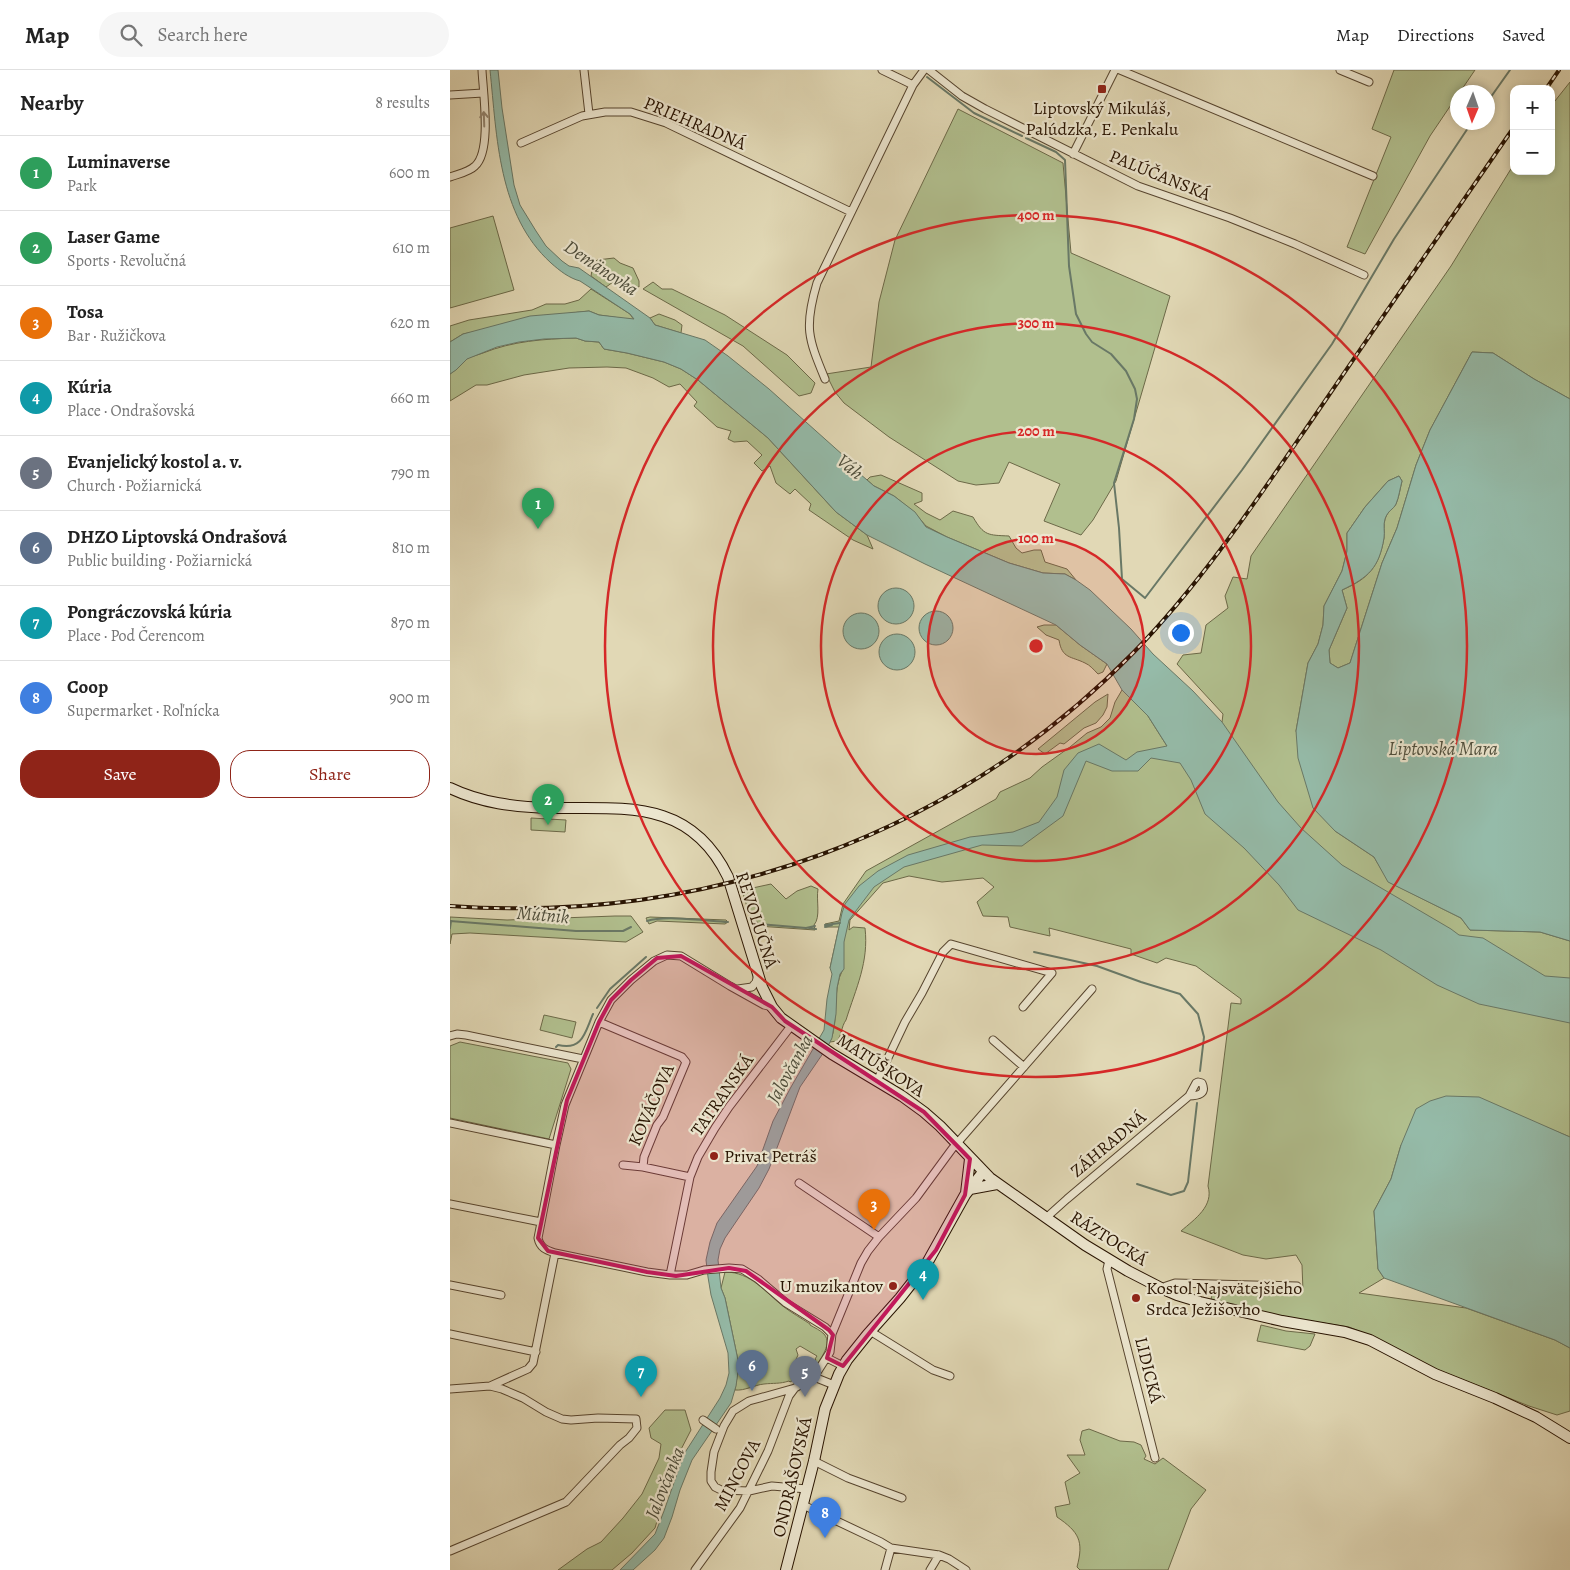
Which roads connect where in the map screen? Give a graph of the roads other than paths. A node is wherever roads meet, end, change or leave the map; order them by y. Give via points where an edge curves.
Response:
1 (482, 70) edge
2 (584, 70) edge
3 (882, 70) edge
4 (924, 70) edge
5 (929, 70) edge
6 (1116, 70) edge
7 (1120, 70) edge
8 (1340, 70) edge
9 (1369, 82) dead end
10 (913, 85) junction
11 (483, 93) junction
12 (450, 95) edge
13 (589, 114) junction
14 (521, 142) dead end
15 (1073, 154) junction
16 (453, 176) edge
17 (1373, 176) dead end
18 (851, 212) junction
19 (1364, 275) dead end
20 (825, 379) dead end
21 (450, 788) edge
22 (758, 974) junction
23 (736, 989) junction
24 (1092, 989) dead end
25 (772, 1007) junction
26 (1023, 1007) dead end
27 (599, 1022) junction
28 (791, 1026) junction
29 (450, 1036) edge
30 (993, 1040) dead end
31 (583, 1059) junction
32 (1024, 1067) junction
33 (877, 1081) junction
34 (1189, 1096) dead end
35 (450, 1123) edge
36 (556, 1144) junction
37 (957, 1144) junction
38 (970, 1159) junction
39 (623, 1165) dead end
40 (643, 1167) junction
41 (982, 1172) junction
42 (690, 1177) junction
43 (799, 1183) dead end
44 (997, 1184) junction
45 (968, 1192) junction
46 (450, 1204) edge
47 (1047, 1217) junction
48 (541, 1222) junction
49 (879, 1237) junction
50 (555, 1253) junction
51 (1109, 1260) junction
52 (670, 1275) junction
53 (450, 1285) edge
54 (1297, 1286) dead end
55 (1163, 1289) junction
56 (500, 1295) dead end
57 (870, 1331) junction
58 (450, 1334) edge
59 (832, 1334) junction
60 (536, 1352) junction
61 (827, 1358) junction
62 (843, 1366) junction
63 (950, 1376) dead end
64 (814, 1377) junction
65 (834, 1385) junction
66 (490, 1386) junction
67 (795, 1388) junction
68 (450, 1389) edge
69 (703, 1420) dead end
70 (716, 1429) dead end
71 (1570, 1438) edge
72 (1155, 1458) dead end
73 (814, 1461) junction
74 (807, 1489) junction
75 (749, 1491) junction
76 (902, 1498) dead end
77 (803, 1505) junction
78 (890, 1548) junction
79 (450, 1551) edge
80 (939, 1555) junction
81 (695, 1570) edge
82 (786, 1570) edge
83 (885, 1570) edge
84 (930, 1570) edge
85 (966, 1570) edge

1 - 11 street
2 - 13 street
3 - 10 street
4 - 10 street
5 - 15 street, PALÚČANSKÁ via 962,96
6 - 15 street
7 - 17 street
8 - 9 street
10 - 18 street
11 - 12 street
16 -> 11 street via 476,166 482,154 485,141
13 - 14 street, PRIEHRADNÁ
13 - 18 street, PRIEHRADNÁ via 622,111 659,120
15 - 19 street, PALÚČANSKÁ via 1138,186 1230,218
18 - 20 street via 818,283 810,309 811,341
21 - 22 main road, REVOLUČNÁ via 472,798 512,805 638,809 681,825 700,838 722,864
22 - 23 street via 752,987
22 - 25 main road, REVOLUČNÁ
23 - 25 street, MATÚŠKOVA
23 - 27 street, MATÚŠKOVA via 681,956 663,956 620,990
24 - 32 street
25 - 28 main road, MATÚŠKOVA
26 - 33 street via 1052,973 951,944 943,952 905,1022
27 - 31 street
27 - 40 street, KOVÁČOVA via 682,1057 686,1062 657,1125
28 - 33 main road, MATÚŠKOVA
28 - 42 street, TATRANSKÁ via 715,1128
29 - 31 street via 466,1035
30 - 32 street
31 - 36 street via 565,1105
32 - 37 street
33 - 37 main road, MATÚŠKOVA via 924,1112
34 - 47 street, ZÁHRADNÁ
35 - 36 street
36 - 48 street
37 - 38 main road, MATÚŠKOVA
37 - 49 street via 916,1198
38 - 41 main road, MATÚŠKOVA
38 - 45 main road, ONDRAŠOVSKÁ
39 - 40 street, KOVÁČOVA
40 - 42 street, KOVÁČOVA
41 - 44 main road, MATÚŠKOVA
41 - 45 main road, ONDRAŠOVSKÁ
42 - 52 street, TATRANSKÁ
43 - 49 street
44 - 45 main road
44 - 47 main road, RÁZTOCKÁ
45 - 57 main road, ONDRAŠOVSKÁ via 926,1265
46 - 48 street
47 - 51 main road, RÁZTOCKÁ
48 - 50 street via 539,1242 544,1249
49 - 59 street via 861,1264
50 - 52 street
50 - 60 street
51 - 55 main road, RÁZTOCKÁ
51 - 72 street, LIDICKÁ via 1107,1269
52 - 59 street via 736,1268 749,1273
53 - 56 street
54 - 55 street via 1175,1283
55 - 71 main road, RÁZTOCKÁ via 1192,1300 1250,1314 1351,1333 1443,1378 1536,1417
57 - 62 main road, ONDRAŠOVSKÁ
57 - 63 street via 933,1370
58 - 60 street
59 - 61 street
60 - 66 street via 528,1368
61 - 62 street
61 - 64 street
62 - 65 main road, ONDRAŠOVSKÁ
64 - 65 street
64 - 67 street
65 - 73 main road, ONDRAŠOVSKÁ via 825,1409
66 - 68 street
66 - 79 street via 523,1398 562,1419 636,1419 638,1426 566,1502
67 - 75 street, MINCOVA via 788,1396 776,1432
67 - 75 street via 741,1406 731,1414 721,1432 712,1462 712,1484 721,1490
69 - 70 street
73 - 74 main road, ONDRAŠOVSKÁ
73 - 76 street
74 - 75 street via 772,1486
74 - 77 main road, ONDRAŠOVSKÁ
75 - 81 street, MINCOVA
77 - 78 street
77 - 82 main road, ONDRAŠOVSKÁ
78 - 80 street
78 - 83 street
80 - 84 street
80 - 85 street

